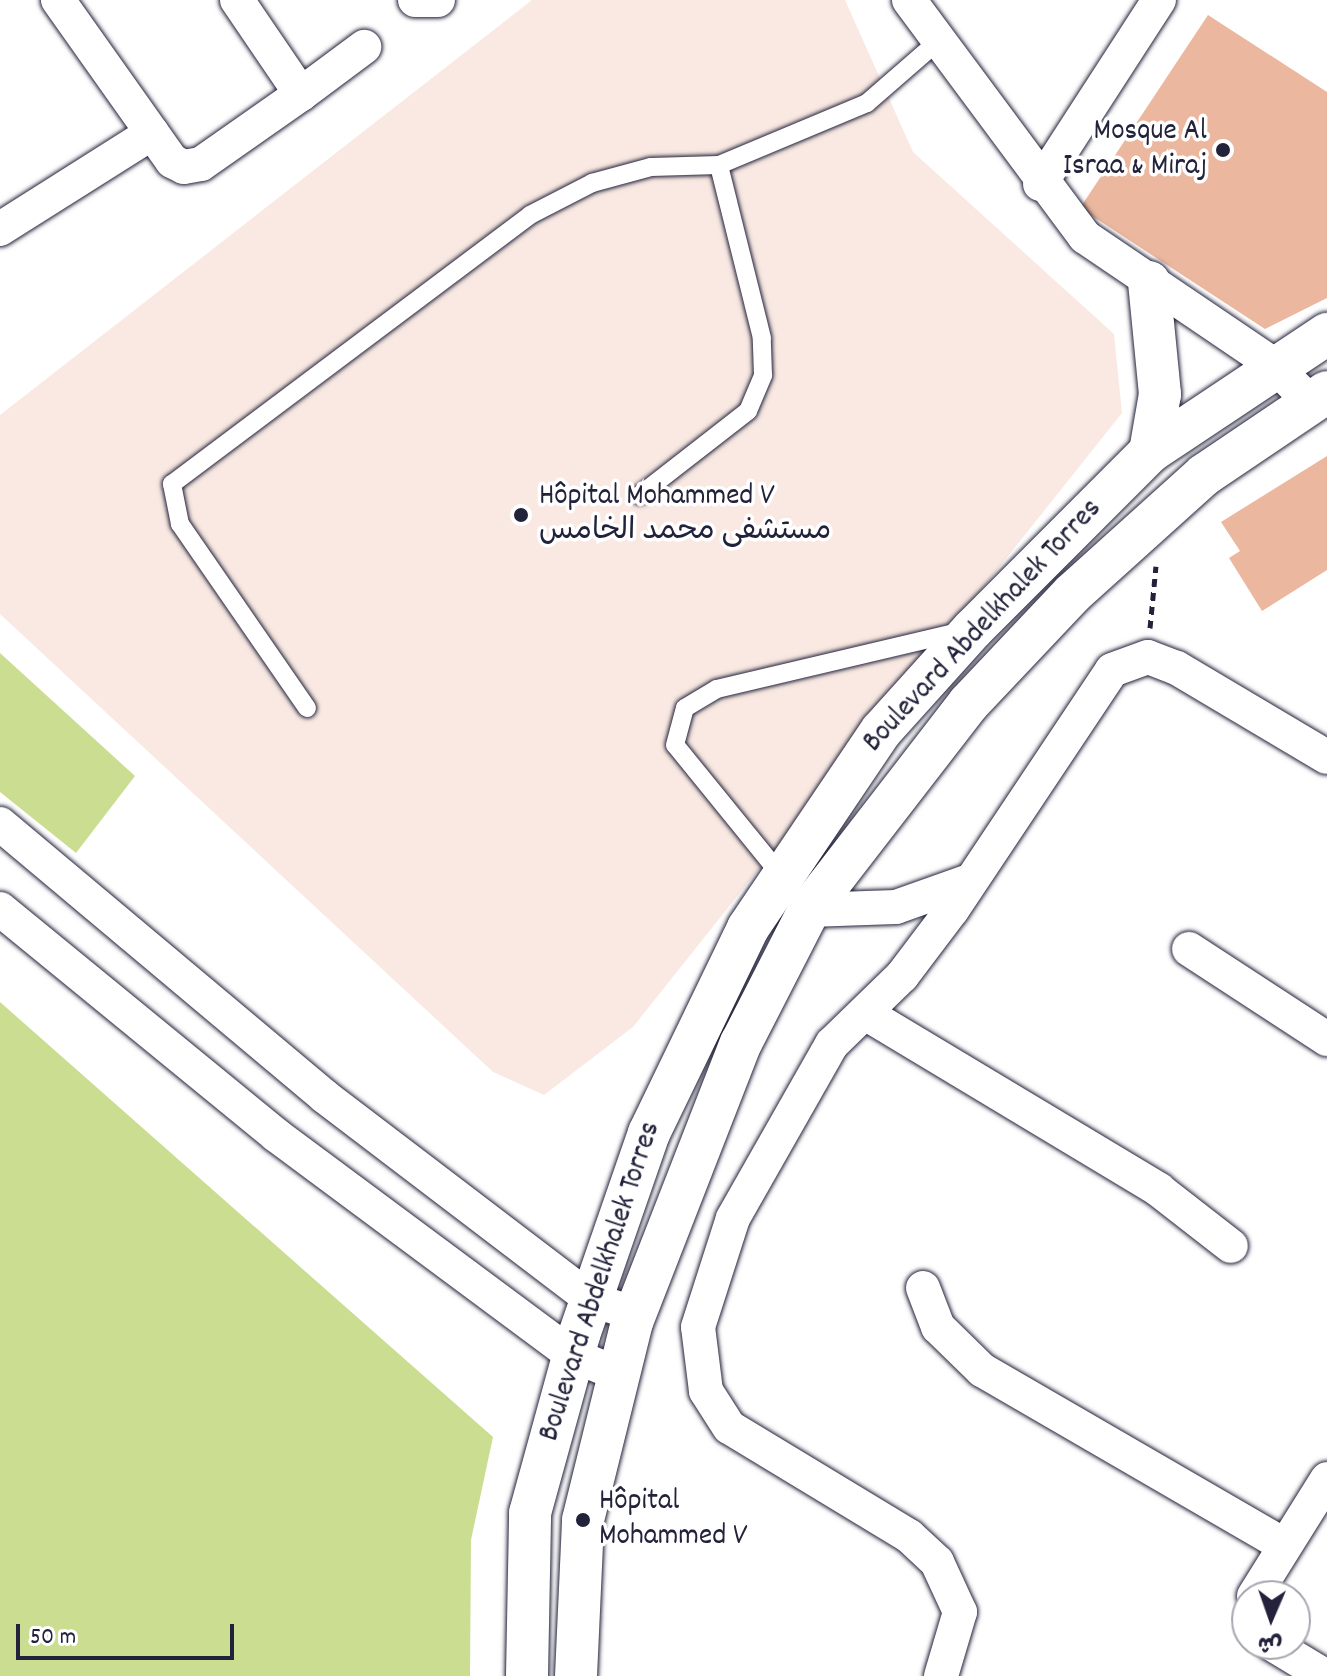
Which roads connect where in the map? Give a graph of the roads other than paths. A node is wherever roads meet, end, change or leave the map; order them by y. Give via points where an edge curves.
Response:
1 (58, 0) edge
2 (237, 0) edge
3 (415, 0) edge
4 (438, 0) edge
5 (909, 0) edge
6 (1159, 0) edge
7 (936, 43) junction
8 (364, 47) dead end
9 (301, 94) junction
10 (152, 133) junction
11 (719, 165) junction
12 (1040, 184) junction
13 (0, 229) edge
14 (1149, 282) junction
15 (1327, 334) edge
16 (1274, 365) junction
17 (1318, 397) edge
18 (1150, 452) junction
19 (640, 495) dead end
20 (973, 629) junction
21 (307, 708) dead end
22 (1327, 757) edge
23 (0, 824) edge
24 (780, 874) junction
25 (969, 881) junction
26 (0, 909) edge
27 (809, 910) junction
28 (1189, 949) dead end
29 (865, 1013) junction
30 (1327, 1039) edge
31 (1231, 1246) dead end
32 (923, 1288) dead end
33 (590, 1299) junction
34 (635, 1314) junction
35 (574, 1356) junction
36 (619, 1374) junction
37 (1327, 1479) edge
38 (1284, 1545) junction
39 (1263, 1580) edge
40 (1298, 1660) edge
41 (527, 1676) edge
42 (576, 1676) edge
43 (941, 1676) edge
44 (1325, 1676) edge

1 - 10 street
2 - 9 street
3 - 4 street
5 - 7 street
6 - 12 street
7 - 11 lane via 867,103
7 - 12 street
8 - 9 street
9 - 10 street via 201,164 172,161
10 - 13 street
11 - 19 lane via 762,338 763,375 748,411
11 - 21 lane via 651,167 592,183 530,215 172,484 180,524
12 - 14 street via 1085,237
14 - 16 street
14 - 18 street via 1160,394
15 - 16 street, Boulevard Abdelkhalek Torres
16 - 17 street
16 - 18 street, Boulevard Abdelkhalek Torres
17 - 27 street, Boulevard Abdelkhalek Torres via 1204,475 969,703
18 - 20 street, Boulevard Abdelkhalek Torres
20 - 24 street, Boulevard Abdelkhalek Torres via 881,731
20 - 24 lane via 717,689 685,708 675,745
22 - 25 street via 1148,657 1112,670
23 - 33 street via 324,1096
24 - 33 street, Boulevard Abdelkhalek Torres via 700,1017
25 - 27 street via 896,907
25 - 29 street via 902,976
26 - 35 street via 276,1135
27 - 34 street, Boulevard Abdelkhalek Torres via 741,1043
28 - 30 street
29 - 31 street via 1159,1190
29 - 43 street via 832,1044 733,1218 695,1350 706,1391 729,1427 909,1536 937,1562 960,1612
32 - 38 street via 938,1327 982,1370
33 - 34 street
33 - 35 street, Boulevard Abdelkhalek Torres
34 - 36 street, Boulevard Abdelkhalek Torres
35 - 36 street
35 - 41 street, Boulevard Abdelkhalek Torres via 530,1513
36 - 42 street, Boulevard Abdelkhalek Torres via 583,1520
37 - 38 street
38 - 39 street
40 - 44 street

